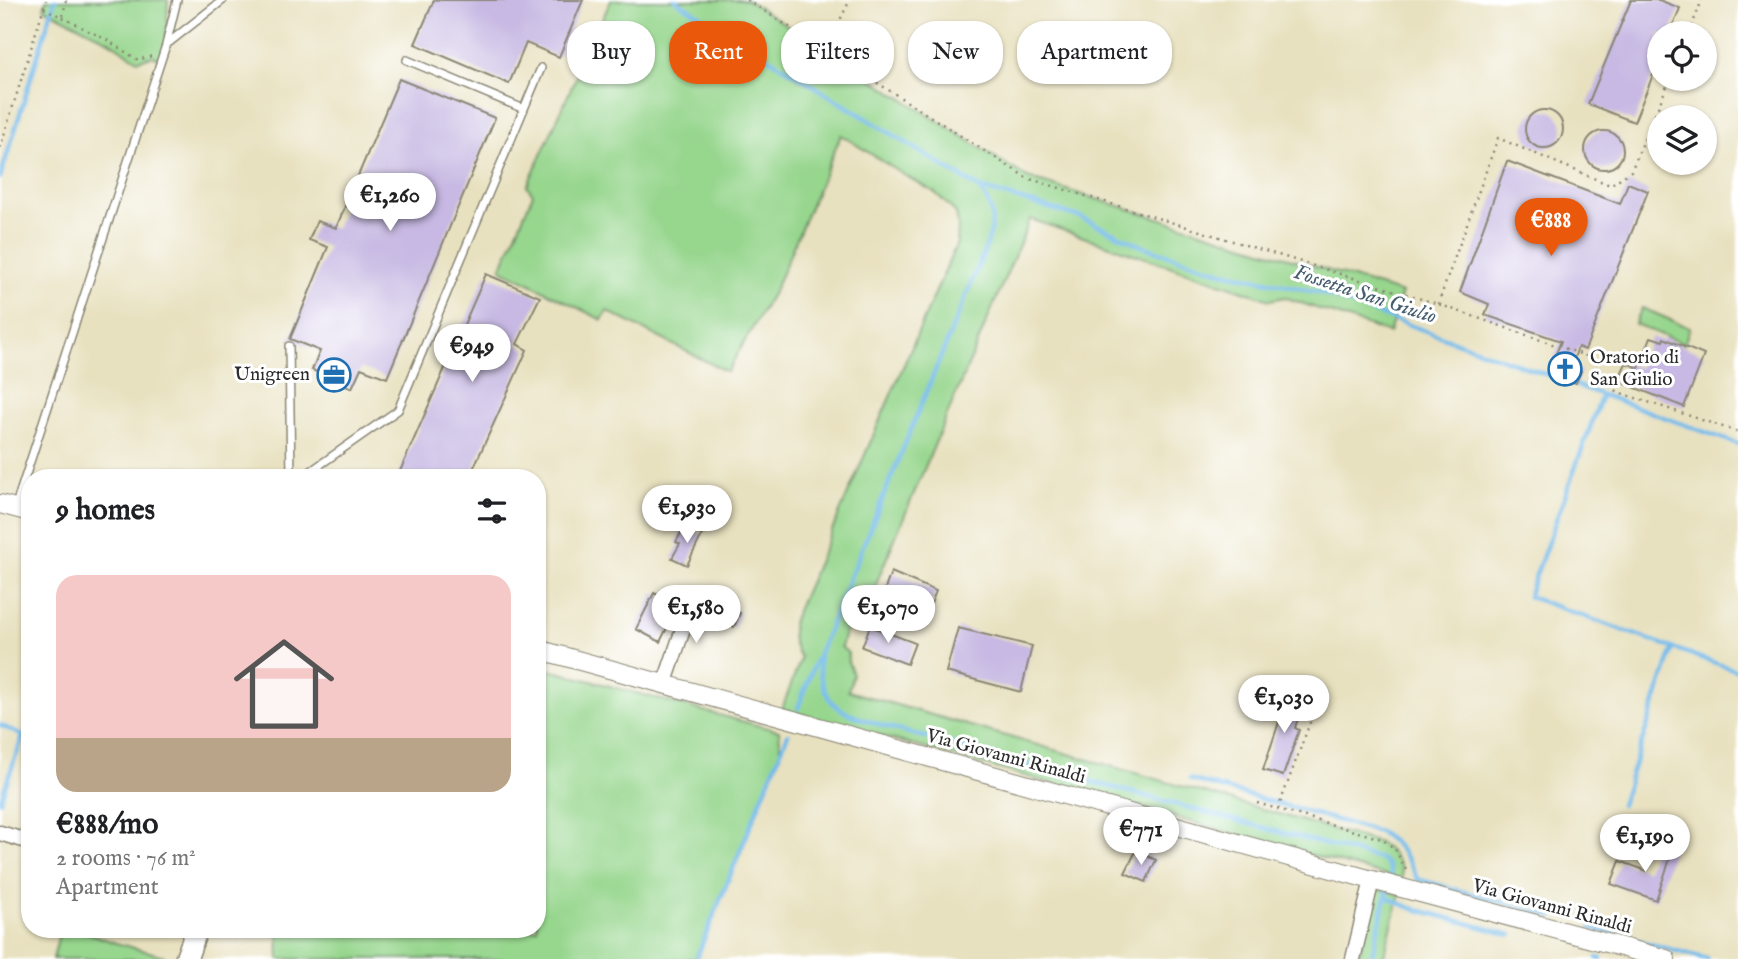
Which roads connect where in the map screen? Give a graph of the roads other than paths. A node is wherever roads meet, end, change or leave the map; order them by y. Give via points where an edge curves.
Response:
1 (177, 0) edge
2 (223, 0) edge
3 (166, 45) junction
4 (407, 60) dead end
5 (541, 68) dead end
6 (523, 109) junction
7 (289, 346) dead end
8 (28, 469) edge
9 (291, 469) edge
10 (314, 469) edge
11 (21, 490) edge
12 (15, 508) edge
13 (695, 594) dead end
14 (546, 652) edge
15 (664, 685) junction
16 (0, 833) edge
17 (21, 839) edge
18 (1376, 881) junction
19 (194, 938) edge
20 (186, 959) edge
21 (1353, 959) edge
22 (1666, 959) edge

1 - 3 lane
2 - 3 lane
3 - 8 lane
4 - 6 lane
5 - 6 lane
6 - 10 lane via 398,410
7 - 9 lane
11 - 12 lane
13 - 15 street
14 - 15 street, Via Giovanni Rinaldi
15 - 18 street, Via Giovanni Rinaldi
16 - 17 street
18 - 21 street
18 - 22 street, Via Giovanni Rinaldi
19 - 20 main road

